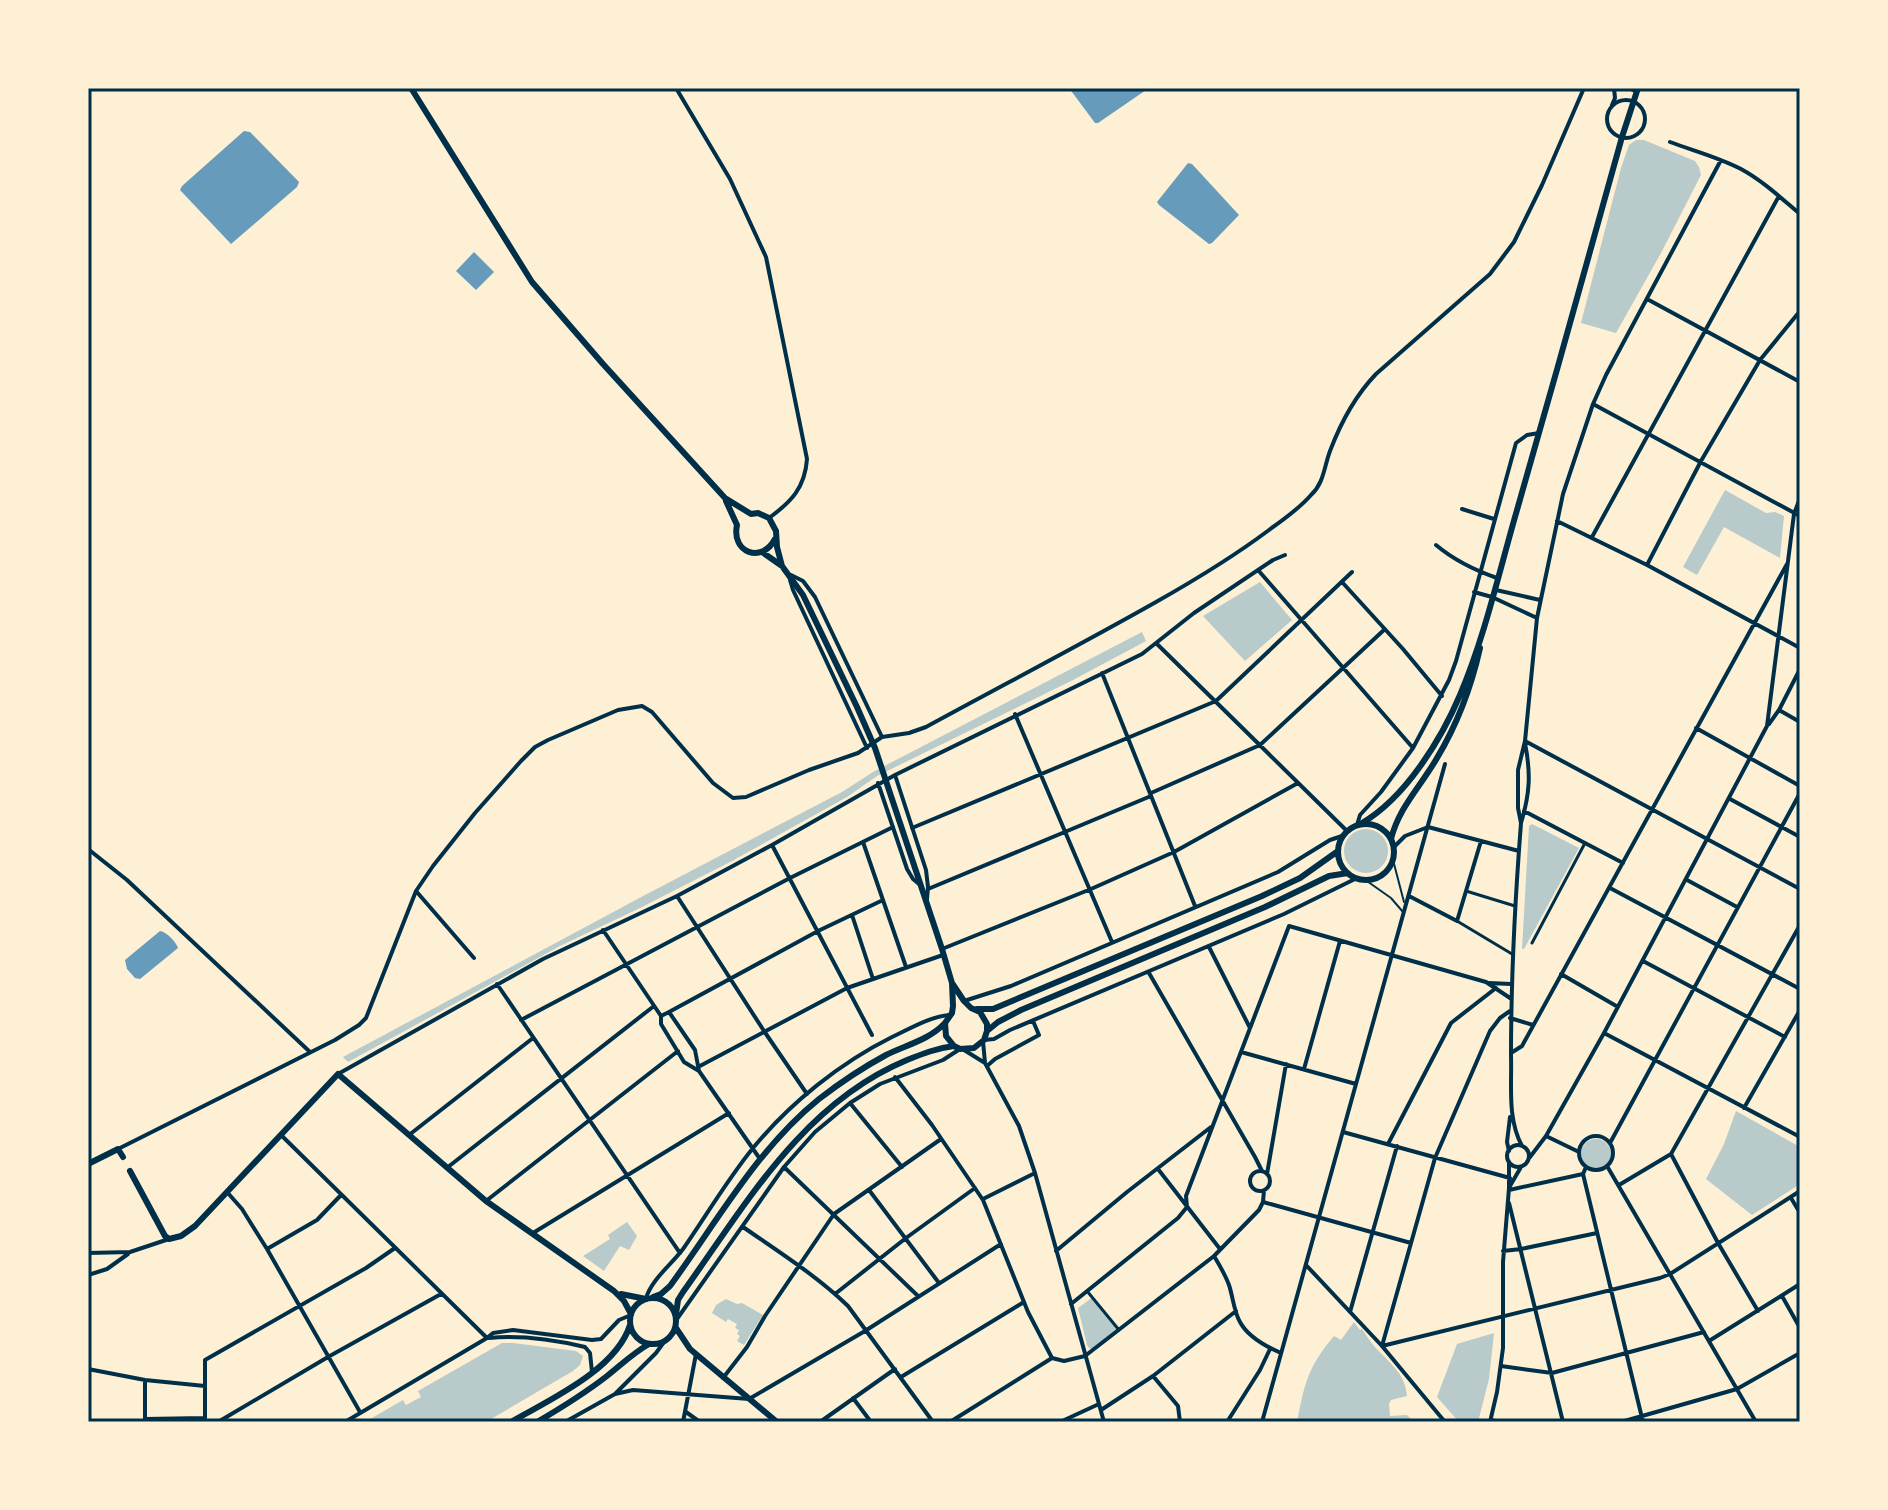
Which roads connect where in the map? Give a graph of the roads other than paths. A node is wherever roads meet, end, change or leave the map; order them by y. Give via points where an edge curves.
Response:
1 (411, 88) edge
2 (676, 88) edge
3 (1584, 88) edge
4 (1614, 88) edge
5 (1629, 88) edge
6 (1638, 90) edge
7 (1633, 101) junction
8 (1611, 106) junction
9 (1622, 137) junction
10 (1670, 142) dead end
11 (1721, 160) junction
12 (1779, 196) junction
13 (1800, 214) edge
14 (1647, 299) junction
15 (1800, 311) edge
16 (1705, 331) junction
17 (1760, 360) junction
18 (1800, 382) edge
19 (1593, 404) junction
20 (1539, 433) junction
21 (1649, 433) junction
22 (1701, 461) junction
23 (725, 498) junction
24 (1800, 498) edge
25 (1462, 509) dead end
26 (751, 514) junction
27 (1797, 515) edge
28 (769, 518) junction
29 (1494, 519) junction
30 (1557, 521) junction
31 (737, 525) junction
32 (1592, 537) junction
33 (775, 539) junction
34 (1436, 545) dead end
35 (762, 552) junction
36 (1285, 555) dead end
37 (1788, 562) junction
38 (1647, 565) junction
39 (782, 566) junction
40 (1258, 570) junction
41 (1352, 572) dead end
42 (1479, 572) junction
43 (788, 574) junction
44 (1497, 578) junction
45 (1342, 582) junction
46 (1474, 592) junction
47 (1493, 593) junction
48 (1540, 600) junction
49 (1487, 616) junction
50 (1537, 618) junction
51 (1301, 620) junction
52 (1755, 622) junction
53 (1385, 629) junction
54 (1778, 636) junction
55 (1156, 643) junction
56 (1800, 648) edge
57 (1343, 668) junction
58 (1800, 669) edge
59 (1102, 673) junction
60 (1442, 696) junction
61 (1216, 701) junction
62 (1779, 710) junction
63 (1015, 714) junction
64 (1800, 722) edge
65 (1767, 726) junction
66 (1696, 728) junction
67 (882, 737) junction
68 (1128, 738) junction
69 (1525, 741) junction
70 (1260, 745) junction
71 (867, 748) junction
72 (1413, 748) junction
73 (1751, 759) junction
74 (1445, 764) dead end
75 (1041, 774) junction
76 (895, 775) junction
77 (878, 783) junction
78 (1298, 783) junction
79 (1800, 786) edge
80 (1800, 793) edge
81 (1151, 794) junction
82 (1730, 799) junction
83 (1652, 809) junction
84 (1524, 811) junction
85 (1521, 823) junction
86 (1360, 824) junction
87 (893, 827) junction
88 (1428, 827) junction
89 (1781, 827) junction
90 (912, 828) junction
91 (1066, 831) junction
92 (1344, 834) junction
93 (1800, 837) edge
94 (1708, 840) junction
95 (1481, 841) junction
96 (863, 842) junction
97 (1393, 843) junction
98 (1585, 843) junction
99 (772, 845) junction
100 (88, 849) edge
101 (1338, 851) junction
102 (1519, 851) junction
103 (1174, 852) junction
104 (1393, 860) junction
105 (1623, 863) junction
106 (1759, 867) junction
107 (1348, 873) junction
108 (790, 878) junction
109 (1360, 879) junction
110 (1686, 879) junction
111 (925, 888) junction
112 (1610, 888) junction
113 (1091, 889) junction
114 (1800, 889) edge
115 (416, 891) junction
116 (1466, 891) junction
117 (677, 896) junction
118 (1409, 896) junction
119 (883, 900) junction
120 (1195, 906) junction
121 (1515, 906) junction
122 (1406, 907) junction
123 (1737, 907) junction
124 (1284, 914) junction
125 (1404, 914) junction
126 (852, 915) junction
127 (1665, 918) junction
128 (1457, 921) junction
129 (1800, 925) edge
130 (697, 926) junction
131 (1289, 926) junction
132 (603, 930) junction
133 (818, 931) junction
134 (1340, 941) junction
135 (1112, 942) junction
136 (1532, 943) dead end
137 (1716, 946) junction
138 (1209, 947) junction
139 (943, 952) junction
140 (1392, 954) junction
141 (1513, 954) junction
142 (474, 958) dead end
143 (1643, 961) junction
144 (626, 963) junction
145 (906, 967) junction
146 (1149, 973) junction
147 (1561, 974) junction
148 (1773, 975) junction
149 (730, 979) junction
150 (873, 979) junction
151 (1486, 982) junction
152 (952, 983) junction
153 (497, 984) junction
154 (1511, 984) junction
155 (1496, 987) junction
156 (847, 988) junction
157 (1694, 988) junction
158 (1800, 989) edge
159 (1510, 998) junction
160 (964, 1001) junction
161 (654, 1006) junction
162 (1618, 1007) junction
163 (972, 1008) junction
164 (1800, 1010) edge
165 (1510, 1011) junction
166 (669, 1012) junction
167 (950, 1014) junction
168 (661, 1016) junction
169 (1510, 1018) junction
170 (1749, 1018) junction
171 (521, 1020) junction
172 (1033, 1021) junction
173 (945, 1023) junction
174 (1533, 1025) junction
175 (1250, 1028) junction
176 (764, 1031) junction
177 (987, 1031) junction
178 (1604, 1033) junction
179 (872, 1035) dead end
180 (1785, 1037) junction
181 (533, 1038) junction
182 (984, 1041) junction
183 (959, 1048) junction
184 (678, 1051) junction
185 (310, 1052) junction
186 (1241, 1052) junction
187 (1511, 1053) junction
188 (1654, 1061) junction
189 (1286, 1064) junction
190 (986, 1065) junction
191 (699, 1069) junction
192 (1304, 1069) junction
193 (338, 1074) junction
194 (895, 1077) junction
195 (561, 1078) junction
196 (1356, 1084) junction
197 (1709, 1089) junction
198 (807, 1094) junction
199 (1223, 1102) junction
200 (850, 1103) junction
201 (1744, 1108) junction
202 (1511, 1110) junction
203 (729, 1113) junction
204 (589, 1120) junction
205 (1212, 1126) junction
206 (1343, 1132) junction
207 (280, 1134) junction
208 (409, 1135) junction
209 (1545, 1137) junction
210 (1800, 1137) edge
211 (941, 1139) junction
212 (1610, 1143) junction
213 (1388, 1144) junction
214 (1397, 1146) junction
215 (1523, 1146) junction
216 (753, 1148) junction
217 (118, 1149) junction
218 (1509, 1151) junction
219 (1579, 1152) junction
220 (1671, 1154) junction
221 (123, 1157) dead end
222 (1530, 1157) junction
223 (1435, 1158) junction
224 (760, 1159) junction
225 (1509, 1162) junction
226 (88, 1164) edge
227 (1607, 1166) junction
228 (447, 1167) junction
229 (784, 1167) junction
230 (902, 1167) junction
231 (1521, 1167) junction
232 (1586, 1167) junction
233 (1158, 1169) junction
234 (130, 1171) dead end
235 (1264, 1172) junction
236 (1035, 1173) junction
237 (1583, 1174) junction
238 (627, 1175) junction
239 (1510, 1178) junction
240 (1619, 1185) junction
241 (975, 1188) junction
242 (869, 1190) junction
243 (1264, 1190) junction
244 (1508, 1191) junction
245 (1800, 1191) edge
246 (227, 1192) junction
247 (341, 1195) junction
248 (1791, 1197) junction
249 (983, 1200) junction
250 (486, 1201) junction
251 (1263, 1202) junction
252 (1187, 1207) junction
253 (1800, 1213) edge
254 (834, 1214) junction
255 (1319, 1217) junction
256 (743, 1227) junction
257 (1372, 1232) junction
258 (1597, 1233) junction
259 (532, 1234) junction
260 (906, 1238) junction
261 (169, 1239) junction
262 (1412, 1243) junction
263 (1718, 1243) junction
264 (1001, 1244) junction
265 (395, 1248) junction
266 (267, 1249) junction
267 (1521, 1249) junction
268 (1221, 1250) junction
269 (1056, 1251) junction
270 (1503, 1251) junction
271 (130, 1252) junction
272 (88, 1253) edge
273 (680, 1253) junction
274 (1214, 1256) junction
275 (880, 1258) junction
276 (1306, 1265) junction
277 (799, 1267) junction
278 (1670, 1274) junction
279 (88, 1275) edge
280 (939, 1283) junction
281 (1800, 1284) edge
282 (1611, 1290) junction
283 (614, 1291) junction
284 (1087, 1291) junction
285 (441, 1294) junction
286 (835, 1294) junction
287 (918, 1296) junction
288 (1782, 1296) junction
289 (649, 1298) junction
290 (1024, 1302) junction
291 (1071, 1304) junction
292 (299, 1306) junction
293 (1536, 1309) junction
294 (1236, 1311) junction
295 (1758, 1311) junction
296 (1350, 1312) junction
297 (631, 1314) junction
298 (676, 1316) junction
299 (1503, 1317) junction
300 (630, 1325) junction
301 (676, 1328) junction
302 (1800, 1328) edge
303 (1119, 1330) junction
304 (865, 1331) junction
305 (1704, 1332) junction
306 (487, 1338) junction
307 (1709, 1341) junction
308 (664, 1342) junction
309 (649, 1344) junction
310 (1382, 1346) junction
311 (1270, 1349) junction
312 (693, 1352) junction
313 (1281, 1353) junction
314 (1800, 1353) edge
315 (1627, 1354) junction
316 (1085, 1356) junction
317 (328, 1357) junction
318 (1052, 1358) junction
319 (1501, 1366) junction
320 (88, 1369) edge
321 (895, 1369) junction
322 (592, 1372) junction
323 (1552, 1373) junction
324 (1153, 1376) junction
325 (901, 1377) junction
326 (723, 1378) junction
327 (145, 1380) junction
328 (205, 1386) junction
329 (1737, 1389) junction
330 (615, 1394) junction
331 (688, 1394) junction
332 (853, 1398) junction
333 (749, 1399) junction
334 (1099, 1404) junction
335 (1101, 1410) junction
336 (685, 1411) junction
337 (361, 1413) junction
338 (145, 1420) edge
339 (205, 1420) edge
340 (1642, 1420) edge
341 (1490, 1421) edge
342 (218, 1422) edge
343 (345, 1422) edge
344 (511, 1422) edge
345 (537, 1422) edge
346 (565, 1422) edge
347 (683, 1422) edge
348 (700, 1422) edge
349 (777, 1422) edge
350 (820, 1422) edge
351 (871, 1422) edge
352 (933, 1422) edge
353 (950, 1422) edge
354 (1060, 1422) edge
355 (1104, 1422) edge
356 (1180, 1422) edge
357 (1227, 1422) edge
358 (1262, 1422) edge
359 (1445, 1422) edge
360 (1500, 1422) edge
361 (1563, 1422) edge
362 (1621, 1422) edge
363 (1756, 1422) edge

1 - 23 main road via 532,282
2 - 28 street via 730,179 766,257 807,459 801,485
3 - 67 street via 1514,242 1490,274 1360,390 1328,454 1322,482 1295,511 1194,580 1073,648 926,727
4 - 8 street
5 - 6 street
6 - 7 main road
7 - 8 street
7 - 9 main road
7 - 9 street via 1645,121 1639,133
8 - 9 street via 1608,126
9 - 20 main road
10 - 11 street
11 - 12 street
11 - 14 street
12 - 13 street
12 - 16 street
14 - 16 street
14 - 19 street
15 - 17 street
16 - 17 street
16 - 21 street
17 - 18 street
17 - 22 street
19 - 21 street
19 - 30 street
20 - 29 street via 1516,443
20 - 44 main road
21 - 22 street
21 - 32 street
22 - 27 street
22 - 38 street
23 - 26 main road
23 - 31 main road
24 - 27 street
25 - 29 street
26 - 28 main road
26 - 31 main road
27 - 37 street
28 - 33 main road
29 - 42 street
30 - 32 street
30 - 48 street
31 - 35 main road via 740,546
32 - 38 street
33 - 35 main road
33 - 39 main road
34 - 42 street
35 - 39 main road
36 - 40 street
37 - 52 street
37 - 54 street
38 - 52 street
39 - 43 main road
40 - 51 street
40 - 55 street
41 - 45 street
42 - 44 street
42 - 46 street
43 - 67 street via 803,581 815,597
43 - 71 street
43 - 111 main road via 803,595 875,748
44 - 47 main road
45 - 51 street
45 - 53 street
46 - 47 street
46 - 60 street
47 - 48 street
47 - 49 main road
47 - 50 street
48 - 50 street
49 - 86 main road via 1446,724 1385,807
49 - 97 main road via 1472,683 1455,726 1399,815
50 - 69 street
51 - 57 street
51 - 61 street
52 - 54 street
52 - 66 street
53 - 57 street
53 - 60 street
54 - 56 street
54 - 65 street
55 - 59 street
55 - 61 street
57 - 70 street
57 - 72 street
58 - 62 street
59 - 63 street
59 - 68 street
60 - 72 street
61 - 68 street
61 - 70 street
62 - 64 street
62 - 65 street
63 - 75 street
63 - 76 street
65 - 73 street
66 - 73 street
66 - 83 street
67 - 71 street
68 - 75 street
68 - 81 street
69 - 83 street
69 - 84 street via 1530,776
69 - 85 street via 1518,770
70 - 78 street
70 - 81 street
71 - 115 street via 733,798 713,783 652,712 642,706 618,710 535,747 475,813
72 - 86 street via 1360,815
73 - 79 street
73 - 82 street
74 - 88 street
75 - 90 street
75 - 91 street
76 - 77 street
76 - 90 street
77 - 87 street
77 - 99 street
78 - 92 street
78 - 103 street
80 - 89 street
81 - 91 street
81 - 103 street
82 - 89 street
82 - 94 street
83 - 94 street
83 - 105 street
84 - 85 street
84 - 98 street
85 - 102 street
86 - 92 main road
86 - 97 main road via 1382,828
87 - 96 street
87 - 111 street via 907,869
88 - 95 street
88 - 97 street
88 - 118 street
89 - 93 street
89 - 106 street
90 - 111 street via 926,870
91 - 111 street
91 - 113 street
92 - 101 main road
92 - 120 street via 1278,872
94 - 106 street
94 - 110 street
95 - 102 street
95 - 116 street
96 - 108 street
96 - 119 street
97 - 104 main road
98 - 105 street
98 - 136 street
99 - 108 street
99 - 117 street
100 - 185 street
101 - 107 main road
101 - 163 main road via 1262,896 993,1009
102 - 121 street
103 - 113 street
103 - 120 street
104 - 109 main road via 1384,874
104 - 122 lane
105 - 112 street
106 - 114 street
106 - 123 street
107 - 109 main road
107 - 177 main road via 1329,876 1007,1016
108 - 130 street
108 - 133 street
109 - 124 street
109 - 125 lane via 1378,887
110 - 123 street
110 - 127 street
111 - 139 main road
112 - 127 street
112 - 147 street
113 - 135 street
113 - 139 street
115 - 142 street
115 - 185 street via 366,1018
116 - 121 street
116 - 128 street
117 - 130 street
117 - 132 street
118 - 122 street
118 - 128 street
119 - 126 street
119 - 145 street
120 - 135 street
121 - 141 street
122 - 125 street
123 - 137 street
124 - 131 street
124 - 138 street
125 - 140 street
126 - 133 street
126 - 150 street
127 - 137 street
127 - 143 street
128 - 141 street
129 - 148 street
130 - 144 street
130 - 149 street
131 - 134 street
131 - 175 street
132 - 144 street
132 - 153 street
133 - 149 street
133 - 156 street
134 - 140 street
134 - 192 street
135 - 160 street
137 - 148 street
137 - 157 street
138 - 146 street
138 - 175 street
139 - 145 street
139 - 152 main road
140 - 151 street
140 - 196 street
141 - 154 street
143 - 157 street
143 - 162 street
144 - 161 street
144 - 171 street
145 - 150 street
146 - 172 street
146 - 199 street
147 - 162 street
147 - 174 street
148 - 158 street
148 - 170 street
149 - 166 street
149 - 176 street
150 - 156 street
151 - 154 street
151 - 155 street
152 - 160 main road
152 - 167 main road
153 - 171 street
153 - 193 street
154 - 159 street
155 - 159 street
155 - 213 street via 1451,1023
156 - 176 street
156 - 179 street
157 - 170 street
157 - 188 street
159 - 165 street
160 - 163 main road
161 - 168 street
161 - 195 street
162 - 178 street
163 - 167 main road
163 - 177 main road via 984,1018
164 - 180 street
165 - 169 street
165 - 223 street via 1490,1031
166 - 168 street
166 - 191 street via 695,1050
167 - 173 main road
167 - 198 street via 877,1045
168 - 184 street
169 - 174 street
169 - 187 street
170 - 180 street
170 - 197 street
171 - 181 street
172 - 182 street
172 - 190 street via 1039,1035
173 - 183 main road via 946,1036
173 - 224 main road via 929,1037 841,1082 794,1121
174 - 187 street via 1522,1046
175 - 186 street
176 - 191 street
176 - 198 street
177 - 182 main road
178 - 188 street
178 - 209 street
180 - 201 street
181 - 195 street
181 - 208 street
182 - 183 main road via 974,1048
182 - 190 street
183 - 190 street
183 - 194 street via 943,1060
183 - 298 main road via 932,1050 889,1067 852,1089 809,1126 764,1177 683,1292
184 - 191 street via 684,1062
184 - 204 street
185 - 217 street
186 - 189 street
186 - 199 street
187 - 202 street
188 - 197 street
188 - 212 street
189 - 192 street
189 - 235 street via 1271,1159
190 - 236 street via 1019,1126
191 - 203 street
192 - 196 street
193 - 207 main road
193 - 208 main road
194 - 200 street
194 - 211 street
195 - 204 street
195 - 228 street
196 - 206 street
197 - 201 street
197 - 220 street
198 - 216 street
199 - 205 street
199 - 235 street
200 - 229 street
200 - 230 street
201 - 210 street
202 - 215 street
202 - 218 street
203 - 216 street
203 - 238 street
204 - 238 street
204 - 250 street
205 - 233 street
205 - 252 street via 1186,1196
206 - 213 street
206 - 255 street
207 - 246 main road
207 - 247 street
208 - 228 main road
209 - 215 street
209 - 219 street
209 - 222 street
211 - 230 street
211 - 241 street
212 - 219 street via 1592,1137
212 - 227 street via 1613,1155
213 - 214 street
214 - 223 street
214 - 257 street
215 - 218 street
215 - 222 street
216 - 224 street
216 - 273 street
217 - 221 main road
217 - 226 main road
218 - 225 street
219 - 232 street
220 - 240 street
220 - 263 street
222 - 231 street
223 - 239 street
223 - 262 street
224 - 289 main road via 670,1286
225 - 231 street
225 - 239 street
227 - 232 street
227 - 240 street
228 - 250 main road
229 - 254 street
229 - 256 street
230 - 242 street
231 - 244 street
232 - 237 street
233 - 252 street
233 - 269 street
234 - 261 main road
235 - 243 street via 1270,1183
235 - 243 street via 1252,1175 1250,1184
236 - 249 street
236 - 269 street
237 - 244 street
237 - 258 street
238 - 259 street
238 - 273 street
239 - 244 street
240 - 278 street
241 - 249 street
241 - 260 street
242 - 254 street
242 - 260 street
243 - 251 street
244 - 267 street
244 - 270 street
245 - 248 street
246 - 261 main road via 195,1226
246 - 266 street
247 - 265 street
247 - 266 street via 317,1220
248 - 253 street
248 - 263 street
249 - 264 street
250 - 259 main road
251 - 255 street
251 - 268 street
252 - 268 street
252 - 284 street
254 - 275 street
254 - 277 street
255 - 257 street
255 - 276 street
256 - 277 street
256 - 298 street
257 - 262 street
257 - 296 street
258 - 267 street
258 - 282 street
259 - 283 main road
260 - 275 street
260 - 280 street
261 - 271 street
262 - 310 street
263 - 278 street
263 - 295 street
264 - 280 street
264 - 290 street
265 - 285 street
265 - 292 street
266 - 292 street
267 - 270 street
267 - 293 street
268 - 274 street
269 - 291 street
270 - 299 street
271 - 272 street
271 - 279 street
273 - 289 street via 651,1287
274 - 294 street
274 - 303 street
275 - 286 street
275 - 287 street
276 - 296 street
276 - 313 street
277 - 286 street
277 - 326 street
278 - 282 street
278 - 305 street
280 - 287 street
281 - 288 street
282 - 293 street
282 - 315 street
283 - 289 main road
283 - 297 main road
284 - 291 street
284 - 303 street
285 - 306 street
285 - 317 street
286 - 304 street
287 - 304 street
288 - 295 street
288 - 302 street
289 - 297 main road
289 - 298 main road via 667,1302
290 - 318 street
290 - 325 street
291 - 316 street
292 - 317 street
292 - 328 street via 205,1360
293 - 299 street
293 - 323 street
294 - 311 street via 1247,1331
294 - 324 street
295 - 307 street
296 - 310 street
297 - 300 main road
297 - 306 street via 601,1339 513,1330
298 - 301 main road
299 - 310 street
299 - 319 street
300 - 309 main road via 639,1340
300 - 322 main road via 621,1346
301 - 308 main road
301 - 312 main road
303 - 316 street
304 - 321 street
304 - 333 street
305 - 307 street
305 - 315 street
306 - 322 street via 585,1347
306 - 337 street
307 - 329 street
308 - 309 main road
308 - 312 main road
308 - 330 street
309 - 345 main road
310 - 359 street
311 - 313 street
311 - 357 street
312 - 326 main road
312 - 331 street
313 - 358 street
314 - 329 street
315 - 323 street
315 - 340 street
316 - 318 street
316 - 334 street
317 - 337 street
317 - 342 street
318 - 353 street
319 - 323 street
319 - 341 street
320 - 327 street
321 - 325 street
321 - 332 street
322 - 344 main road
323 - 361 street
324 - 335 street
324 - 356 street via 1178,1406
325 - 352 street
326 - 333 main road
327 - 328 street
327 - 338 street
328 - 339 street
329 - 340 street
329 - 363 street
330 - 331 street
330 - 346 street
331 - 333 street
331 - 336 street
332 - 350 street
332 - 351 street
333 - 349 main road
334 - 335 street
334 - 354 street
335 - 355 street
336 - 347 street
336 - 348 street
337 - 343 street
338 - 339 street
340 - 362 street
341 - 360 street

